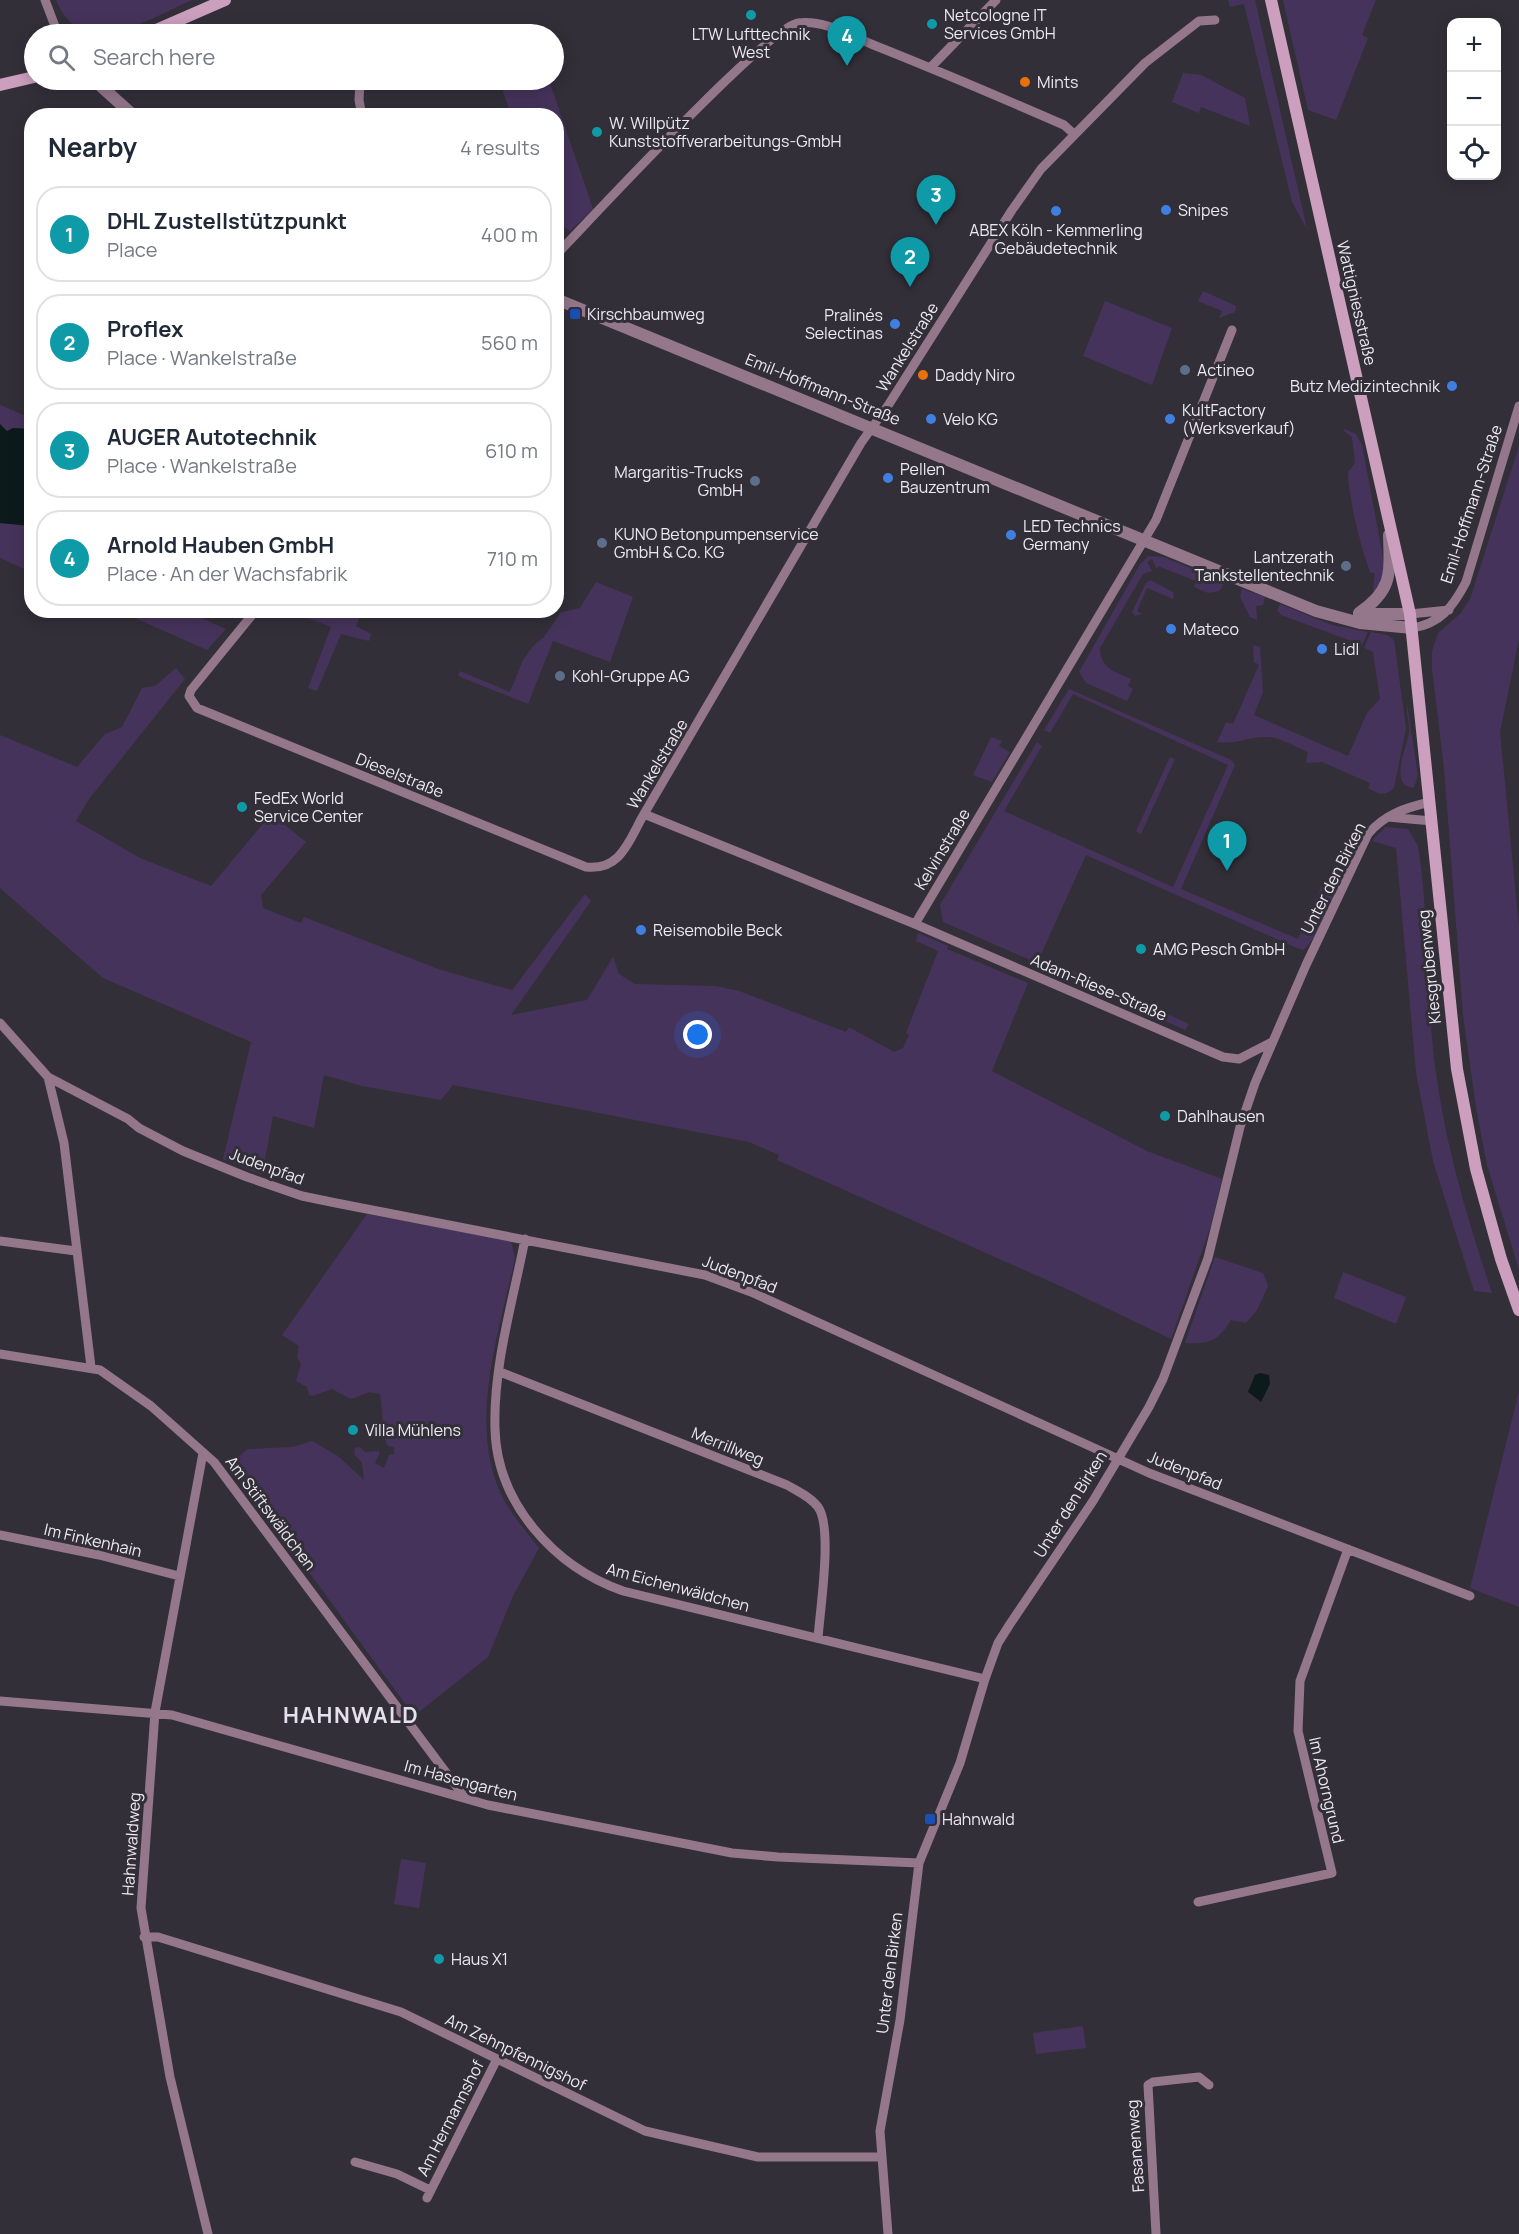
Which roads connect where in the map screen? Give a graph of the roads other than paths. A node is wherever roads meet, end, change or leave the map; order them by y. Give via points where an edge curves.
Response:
1 (45, 0) edge
2 (225, 0) edge
3 (996, 0) edge
4 (1271, 0) edge
5 (1215, 20) dead end
6 (54, 24) edge
7 (170, 24) edge
8 (931, 67) junction
9 (24, 79) edge
10 (0, 85) edge
11 (105, 90) edge
12 (360, 90) edge
13 (125, 108) edge
14 (360, 108) edge
15 (1074, 134) junction
16 (564, 247) edge
17 (564, 302) edge
18 (1232, 330) dead end
19 (1519, 406) edge
20 (872, 426) junction
21 (1388, 519) junction
22 (1146, 539) junction
23 (1449, 610) junction
24 (1359, 614) junction
25 (1410, 614) junction
26 (1343, 617) junction
27 (249, 618) edge
28 (1412, 628) junction
29 (1430, 802) junction
30 (644, 814) junction
31 (1388, 817) junction
32 (1432, 821) junction
33 (608, 866) joint
34 (915, 924) junction
35 (0, 1023) edge
36 (1272, 1042) junction
37 (48, 1077) junction
38 (525, 1239) junction
39 (0, 1241) edge
40 (76, 1251) junction
41 (1519, 1310) edge
42 (0, 1354) edge
43 (91, 1367) junction
44 (500, 1372) junction
45 (203, 1453) junction
46 (1117, 1458) junction
47 (0, 1535) edge
48 (1348, 1549) junction
49 (179, 1576) junction
50 (1470, 1596) dead end
51 (818, 1638) junction
52 (985, 1679) junction
53 (0, 1701) edge
54 (155, 1712) junction
55 (465, 1798) junction
56 (919, 1863) junction
57 (1198, 1902) dead end
58 (144, 1937) junction
59 (497, 2059) junction
60 (1209, 2085) dead end
61 (880, 2157) junction
62 (355, 2162) dead end
63 (208, 2234) edge
64 (888, 2234) edge
65 (1156, 2234) edge

1 - 6 street
2 - 7 main road
3 - 8 street
4 - 21 main road, Wattigniesstraße
5 - 15 street, Wankelstraße via 1200,21 1145,63
8 - 15 street via 1064,125
8 - 16 street via 820,24 803,22 784,29
9 - 10 main road
11 - 13 street
12 - 14 street
15 - 20 street, Wankelstraße via 1028,186
17 - 20 street, Emil-Hoffmann-Straße
18 - 22 street, Kelvinstraße
19 - 23 street, Emil-Hoffmann-Straße via 1466,582
20 - 22 street, Emil-Hoffmann-Straße
20 - 30 street, Wankelstraße
21 - 24 street via 1387,585 1375,603
21 - 25 main road, Wattigniesstraße
22 - 26 street, Emil-Hoffmann-Straße via 1316,611
22 - 34 street, Kelvinstraße
23 - 25 street, Emil-Hoffmann-Straße
23 - 28 street, Emil-Hoffmann-Straße via 1429,625
24 - 25 street, Emil-Hoffmann-Straße
24 - 26 street, Emil-Hoffmann-Straße
25 - 28 main road, Kiesgrubenweg
26 - 28 street, Emil-Hoffmann-Straße via 1360,623
27 - 33 street, Dieselstraße via 196,681 189,696 192,703 207,713 586,867
28 - 29 main road, Kiesgrubenweg
29 - 31 street, Unter den Birken via 1395,811
29 - 32 main road, Kiesgrubenweg
30 - 33 street, Wankelstraße via 618,858
30 - 34 street
31 - 32 street, Unter den Birken
31 - 36 street, Unter den Birken via 1368,834
32 - 41 main road, Kiesgrubenweg via 1457,1069 1476,1169
34 - 36 street, Adam-Riese-Straße via 1223,1057 1239,1059
35 - 37 street, Judenpfad
36 - 46 street, Unter den Birken via 1240,1127 1208,1258 1188,1312 1149,1407
37 - 38 street, Judenpfad via 183,1151 266,1184 346,1205
37 - 40 street via 64,1143
38 - 44 street, Am Eichenwäldchen
38 - 46 street, Judenpfad via 705,1275
39 - 40 street
40 - 43 street
42 - 43 street
43 - 45 street, Am Stiftswäldchen via 151,1406
44 - 51 street, Am Eichenwäldchen via 495,1430 507,1482 530,1524 569,1564 623,1592
44 - 51 street, Merrillweg via 787,1485 805,1496 818,1507 824,1524
45 - 49 street, Hahnwaldweg
45 - 55 street, Am Stiftswäldchen via 214,1462
46 - 48 street, Judenpfad
46 - 52 street, Unter den Birken via 998,1643
47 - 49 street, Im Finkenhain
48 - 50 street, Judenpfad
48 - 57 street, Im Ahorngrund via 1300,1681 1298,1731 1332,1873
49 - 54 street, Hahnwaldweg
51 - 52 street, Am Eichenwäldchen
52 - 56 street, Unter den Birken via 960,1763
53 - 54 street, Im Hasengarten
54 - 55 street, Im Hasengarten
54 - 58 street, Hahnwaldweg via 141,1908
55 - 56 street, Im Hasengarten via 732,1852
56 - 61 street, Unter den Birken via 900,2020 883,2105
58 - 59 street, Am Zehnpfennigshof via 158,1937 384,2006
58 - 63 street, Hahnwaldweg via 174,2098
59 - 61 street, Am Zehnpfennigshof via 645,2131 758,2157
59 - 62 street, Am Hermannshof via 428,2194 397,2174
60 - 65 street, Fasanenweg via 1199,2077 1148,2085
61 - 64 street, Unter den Birken

